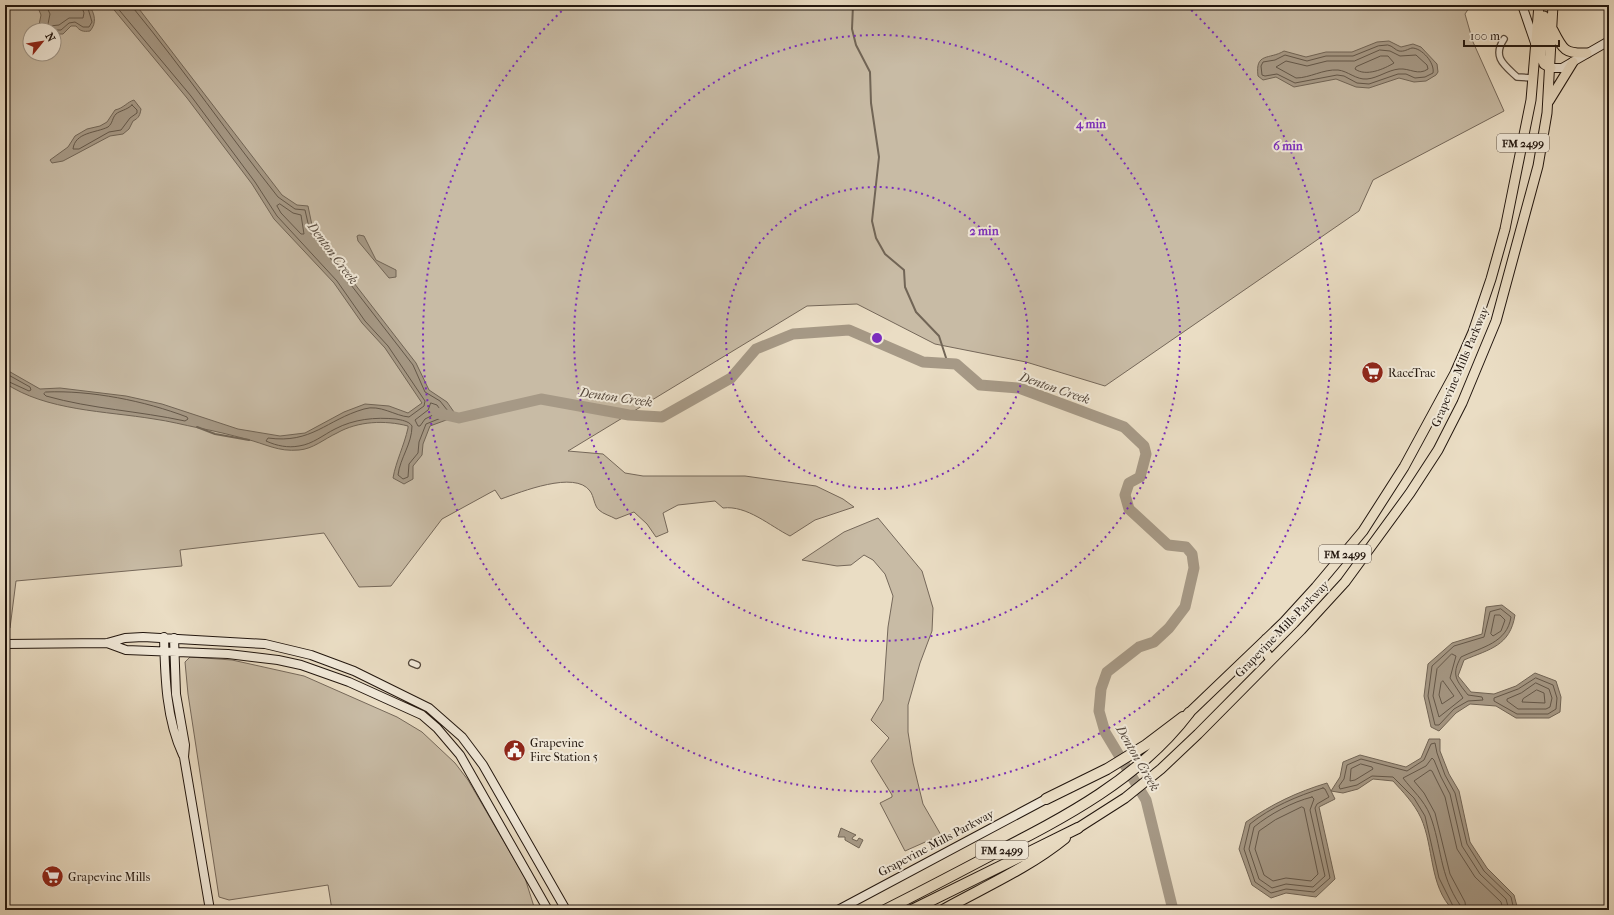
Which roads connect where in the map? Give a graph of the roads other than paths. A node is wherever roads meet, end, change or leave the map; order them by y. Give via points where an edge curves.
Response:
1 (1522, 5) edge
2 (1538, 5) edge
3 (1543, 5) edge
4 (1553, 5) edge
5 (1552, 29) junction
6 (1504, 39) dead end
7 (1609, 41) edge
8 (1535, 43) junction
9 (1588, 54) junction
10 (1573, 62) junction
11 (1551, 68) junction
12 (1533, 78) junction
13 (1548, 104) junction
14 (1461, 360) junction
15 (1478, 366) junction
16 (164, 637) junction
17 (174, 638) junction
18 (1266, 639) junction
19 (107, 643) junction
20 (5, 644) edge
21 (164, 652) junction
22 (174, 652) junction
23 (1271, 660) junction
24 (1190, 713) junction
25 (184, 758) junction
26 (483, 765) junction
27 (471, 772) junction
28 (1046, 798) joint
29 (1078, 828) junction
30 (210, 910) edge
31 (548, 910) edge
32 (566, 910) edge
33 (838, 910) edge
34 (885, 910) edge
35 (912, 910) edge
36 (943, 910) edge

1 - 8 street
2 - 8 main road, FM 2499
3 - 11 main road via 1541,56 1544,64
4 - 5 main road, FM 2499
5 - 9 main road via 1564,50 1572,54
5 - 11 main road, FM 2499
6 - 12 street via 1499,47 1503,65 1517,78
7 - 9 street
8 - 12 main road, FM 2499
9 - 10 street
10 - 11 street via 1562,68
10 - 13 main road
11 - 13 main road, Grapevine Mills Parkway / FM 2499
12 - 14 main road, Grapevine Mills Parkway / FM 2499 via 1522,149 1505,229 1474,332
13 - 15 main road, Grapevine Mills Parkway / FM 2499 via 1538,166 1496,321
14 - 15 main road
14 - 18 main road, Grapevine Mills Parkway / FM 2499 via 1408,460 1363,531 1316,588
15 - 23 main road, Grapevine Mills Parkway / FM 2499 via 1438,450 1410,493 1345,582
16 - 17 street
16 - 19 street via 125,638
16 - 21 street
17 - 22 street
17 - 26 street via 265,644 311,655 354,671 430,708 462,737
18 - 23 main road via 1265,651
18 - 24 main road, Grapevine Mills Parkway / FM 2499
19 - 20 street
19 - 21 street via 126,650
21 - 22 street
21 - 25 street via 169,709 176,741
22 - 25 street via 176,694 185,745
22 - 27 street via 228,654 278,660 302,665 349,682 422,715 447,739
23 - 29 main road, Grapevine Mills Parkway / FM 2499 via 1161,769 1124,798
24 - 28 highway via 1107,769
24 - 34 highway, Grapevine Mills Parkway / FM 2499 via 1173,735 1152,755 1115,784 1057,821
25 - 30 street
26 - 27 street
26 - 32 street
27 - 31 street
28 - 33 street, Grapevine Mills Parkway
29 - 35 highway, Grapevine Mills Parkway / FM 2499
29 - 36 highway via 1054,848

